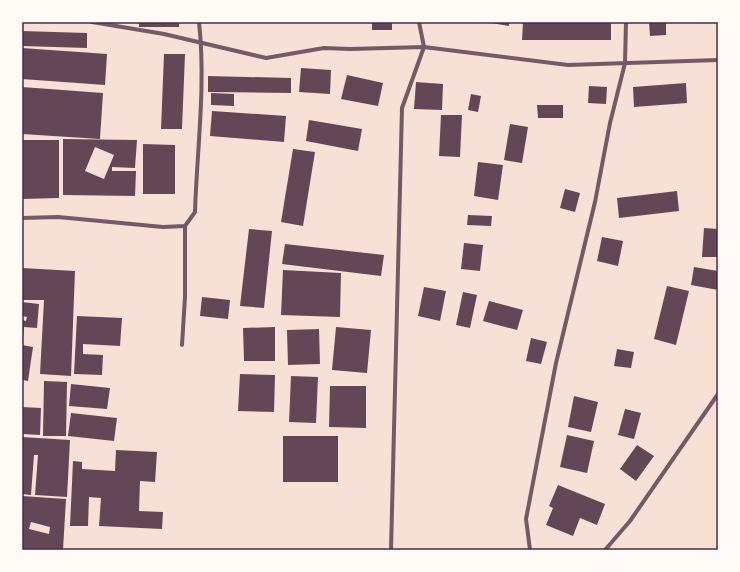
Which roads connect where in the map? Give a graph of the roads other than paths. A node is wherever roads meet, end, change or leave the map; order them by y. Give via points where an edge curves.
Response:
1 (92, 22) edge
2 (199, 22) edge
3 (419, 22) edge
4 (626, 22) edge
5 (201, 43) junction
6 (424, 47) junction
7 (718, 60) edge
8 (624, 63) junction
9 (22, 218) edge
10 (185, 226) junction
11 (182, 345) dead end
12 (718, 394) edge
13 (392, 550) edge
14 (530, 550) edge
15 (606, 550) edge

1 - 5 street
2 - 5 street
3 - 6 street
4 - 8 street
5 - 6 street via 266,58 324,48 350,50
5 - 10 street via 195,212
6 - 8 street via 568,65
6 - 13 street via 402,108
7 - 8 street
8 - 14 street via 595,202 553,378 526,519
9 - 10 street via 58,216 163,228
10 - 11 street
12 - 15 street via 630,521

